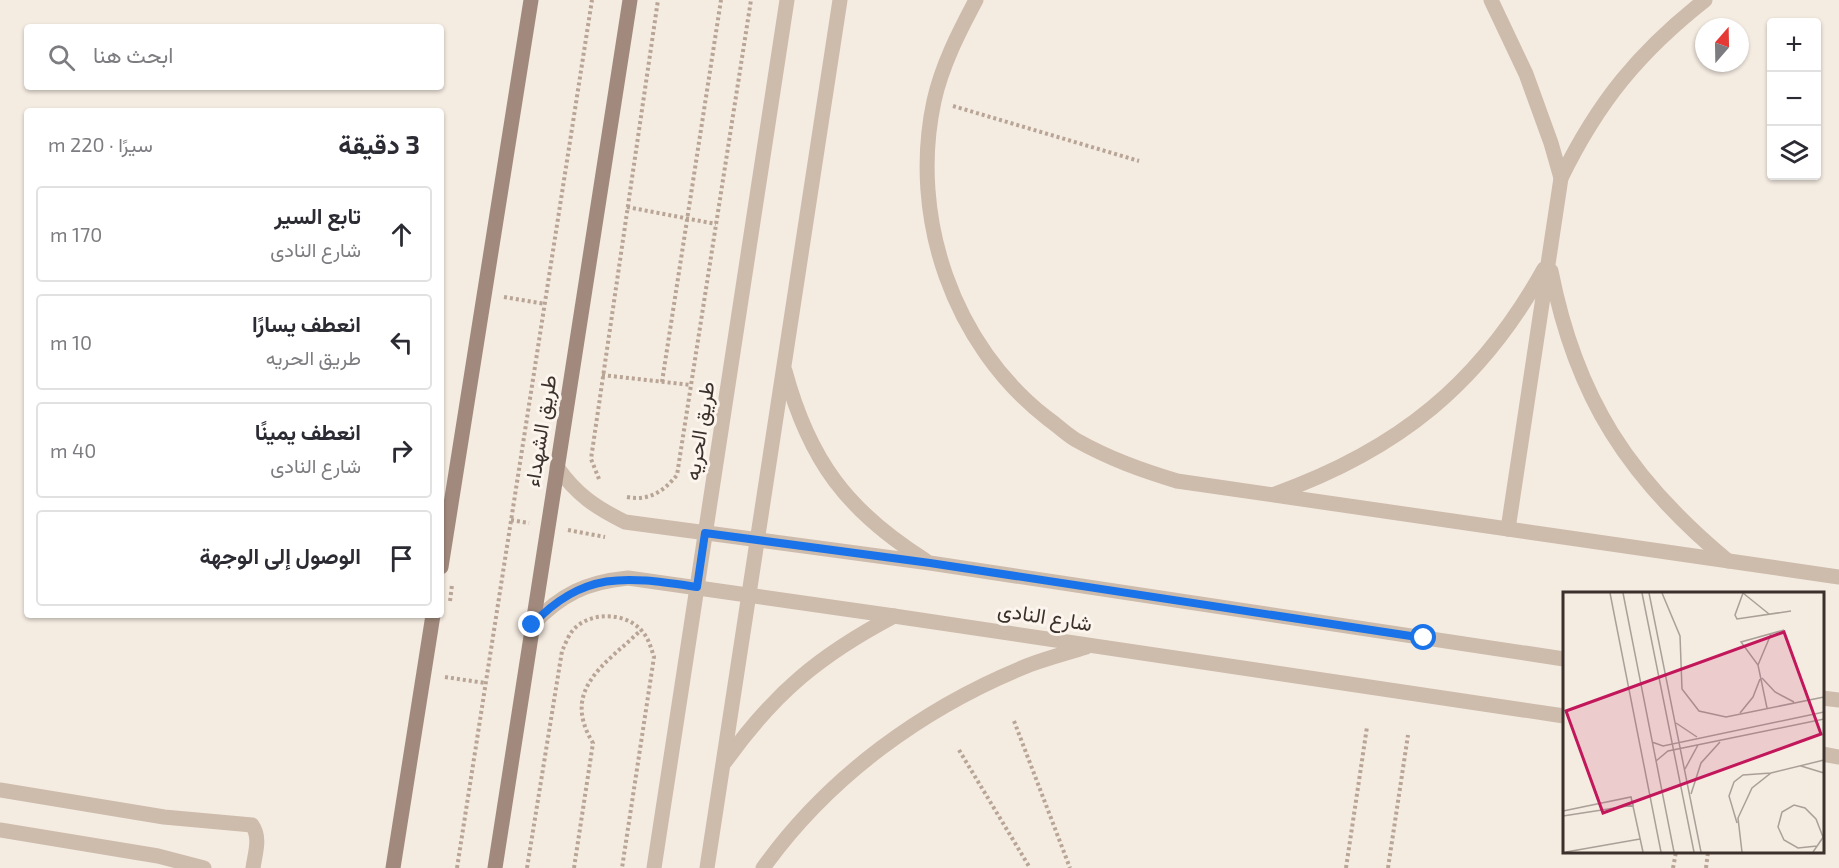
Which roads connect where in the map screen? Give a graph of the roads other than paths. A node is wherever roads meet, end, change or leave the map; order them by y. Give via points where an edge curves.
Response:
1 (531, 0) edge
2 (630, 0) edge
3 (787, 0) edge
4 (840, 0) edge
5 (976, 0) edge
6 (1491, 0) edge
7 (1705, 0) edge
8 (1561, 178) junction
9 (1549, 262) junction
10 (784, 366) junction
11 (557, 467) junction
12 (1271, 495) junction
13 (1508, 529) junction
14 (705, 533) junction
15 (757, 540) junction
16 (444, 548) edge
17 (1728, 561) junction
18 (930, 563) junction
19 (1839, 577) edge
20 (697, 587) junction
21 (749, 595) junction
22 (894, 615) junction
23 (433, 618) edge
24 (532, 625) junction
25 (1091, 646) junction
26 (1563, 659) edge
27 (1824, 698) edge
28 (1839, 700) edge
29 (1563, 716) edge
30 (1824, 754) edge
31 (1839, 757) edge
32 (724, 764) junction
33 (0, 790) edge
34 (0, 830) edge
35 (204, 868) edge
36 (253, 868) edge
37 (393, 868) edge
38 (495, 868) edge
39 (654, 868) edge
40 (707, 868) edge
41 (763, 868) edge

1 - 16 main road
2 - 11 main road, طريق الشهداء
3 - 14 street, طريق الحريه
4 - 10 street
5 - 12 street via 952,45 934,100 927,155 930,211 942,265 963,316 993,363 1030,404 1075,439 1124,464 1177,481
6 - 8 street via 1526,74
7 - 8 street via 1649,48 1622,78 1583,135
8 - 9 street
9 - 12 street via 1499,340 1435,407 1357,459 1315,480
9 - 13 street
9 - 17 street via 1570,348 1608,429 1662,501
10 - 15 street
10 - 18 street via 795,406 834,481 894,541
11 - 14 street, شارع النادى via 583,498 626,522
11 - 24 main road, طريق الشهداء
12 - 13 street
13 - 17 street
14 - 15 street, شارع النادى
14 - 20 street, طريق الحريه
15 - 18 street, شارع النادى
15 - 21 street
17 - 19 street
18 - 26 street, شارع النادى
20 - 21 street, شارع النادى
20 - 24 street, شارع النادى via 628,578 606,580 565,596
20 - 39 street, طريق الحريه
21 - 22 street, شارع النادى
21 - 32 street
22 - 25 street, شارع النادى
22 - 32 street via 828,654 798,678 752,726
23 - 37 main road
24 - 38 main road, طريق الشهداء
25 - 29 street, شارع النادى
25 - 41 street via 1030,665 973,690 918,722 866,759 820,801
27 - 28 street
30 - 31 street
32 - 40 street
33 - 36 street via 164,817 252,825 258,838
34 - 35 street via 158,856

